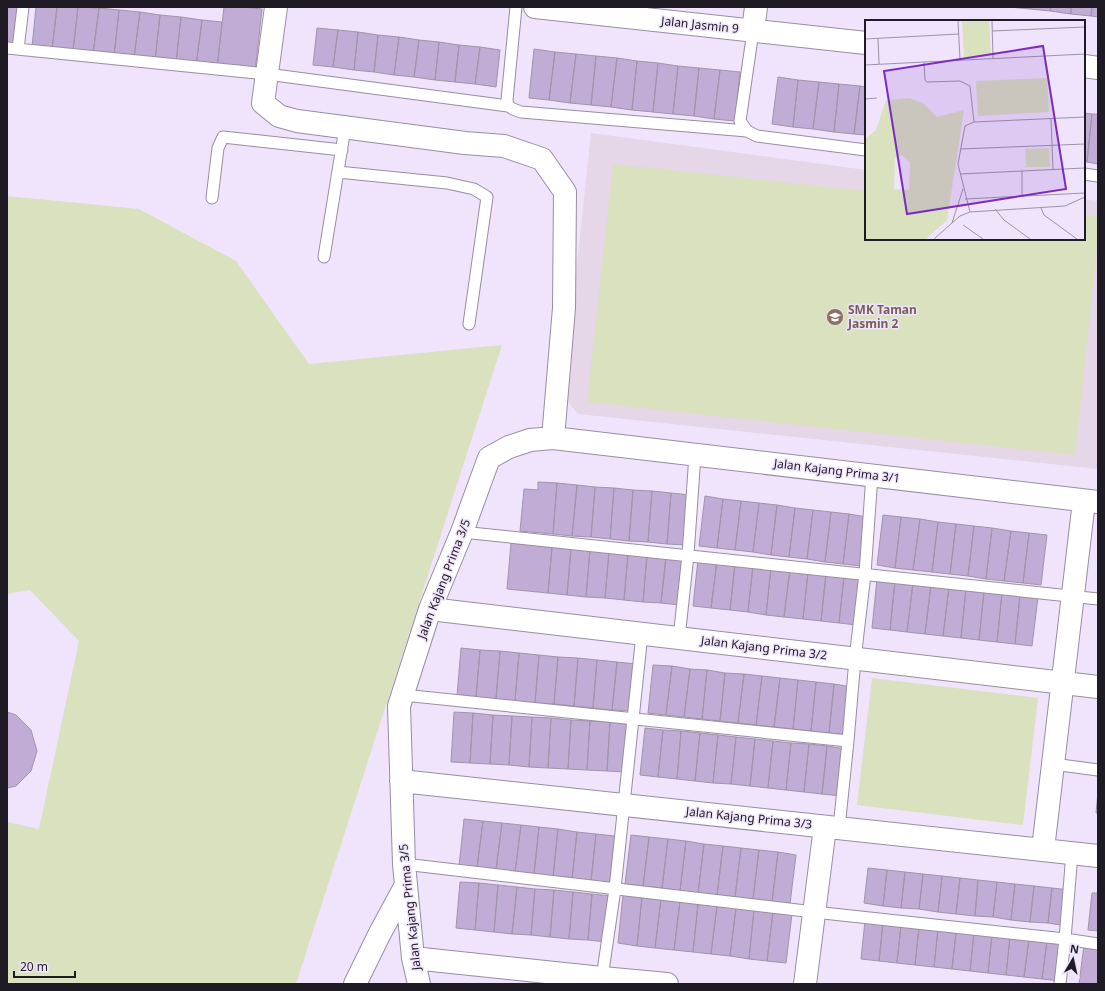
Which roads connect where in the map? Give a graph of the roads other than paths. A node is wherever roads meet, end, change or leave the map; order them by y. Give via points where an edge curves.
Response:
1 (23, 7) edge
2 (276, 7) edge
3 (516, 7) edge
4 (535, 7) edge
5 (756, 7) edge
6 (753, 31) junction
7 (865, 43) edge
8 (13, 48) edge
9 (1085, 66) edge
10 (1098, 68) edge
11 (267, 74) junction
12 (508, 106) junction
13 (345, 128) junction
14 (747, 131) junction
15 (342, 150) junction
16 (865, 150) edge
17 (338, 172) junction
18 (1085, 174) edge
19 (1098, 176) edge
20 (212, 198) dead end
21 (324, 257) dead end
22 (469, 324) dead end
23 (553, 438) junction
24 (577, 441) joint
25 (695, 455) junction
26 (872, 475) junction
27 (1091, 501) edge
28 (462, 532) junction
29 (688, 556) junction
30 (865, 574) junction
31 (1073, 597) junction
32 (1098, 599) edge
33 (430, 609) junction
34 (642, 634) junction
35 (679, 638) junction
36 (855, 659) junction
37 (1063, 683) junction
38 (1098, 687) edge
39 (403, 695) junction
40 (633, 718) junction
41 (848, 741) junction
42 (1053, 764) junction
43 (1098, 770) edge
44 (401, 781) junction
45 (624, 805) junction
46 (832, 827) junction
47 (1043, 849) junction
48 (1072, 853) junction
49 (1098, 856) edge
50 (405, 875) junction
51 (615, 889) junction
52 (814, 912) junction
53 (1065, 939) junction
54 (1098, 944) edge
55 (413, 958) junction
56 (602, 978) junction
57 (355, 984) edge
58 (419, 984) edge
59 (667, 984) edge
60 (805, 984) edge
61 (1060, 984) edge

1 - 8 lane
2 - 11 street
3 - 12 lane
4 - 6 street, Jalan Jasmin 9
5 - 6 street
6 - 7 street, Jalan Jasmin 9
6 - 14 lane via 740,121
8 - 11 lane
9 - 10 street
11 - 12 lane
11 - 13 street via 263,103 279,116
12 - 14 lane via 521,112
13 - 15 lane
13 - 23 street via 504,146 542,159 565,192 564,308
14 - 16 lane via 757,136
15 - 17 lane
15 - 20 lane via 223,137 218,148
17 - 21 lane
17 - 22 lane via 448,183 474,189 487,197
18 - 19 lane
23 - 24 street, Jalan Kajang Prima 3/5
23 - 28 street, Jalan Kajang Prima 3/5 via 530,440 509,447 489,458
24 - 25 street, Jalan Kajang Prima 3/1
25 - 26 street, Jalan Kajang Prima 3/1
25 - 29 lane
26 - 27 street, Jalan Kajang Prima 3/1
26 - 30 lane
27 - 31 street
28 - 29 lane
28 - 33 street, Jalan Kajang Prima 3/5
29 - 30 lane
29 - 35 lane
30 - 31 lane
30 - 36 lane
31 - 32 lane
31 - 37 street
33 - 34 street, Jalan Kajang Prima 3/2
33 - 39 street, Jalan Kajang Prima 3/5
34 - 35 street, Jalan Kajang Prima 3/2
34 - 40 lane
35 - 36 street, Jalan Kajang Prima 3/2
36 - 37 street, Jalan Kajang Prima 3/2
36 - 41 lane
37 - 38 street, Jalan Kajang Prima 3/2
37 - 42 street
39 - 40 lane
39 - 44 street, Jalan Kajang Prima 3/5 via 399,706
40 - 41 lane
40 - 45 lane
41 - 46 lane
42 - 43 lane
42 - 47 street
44 - 45 street, Jalan Kajang Prima 3/3
44 - 50 street, Jalan Kajang Prima 3/5
45 - 46 street, Jalan Kajang Prima 3/3
45 - 51 lane
46 - 47 street, Jalan Kajang Prima 3/3
46 - 52 street
47 - 48 street, Jalan Kajang Prima 3/3
48 - 49 street, Jalan Kajang Prima 3/3
48 - 53 lane
50 - 51 lane
50 - 55 street, Jalan Kajang Prima 3/5
50 - 57 street
51 - 52 lane
51 - 56 lane
52 - 53 lane
52 - 60 street
53 - 54 lane
53 - 61 lane
55 - 56 street
55 - 58 street, Jalan Kajang Prima 3/5
56 - 59 street

